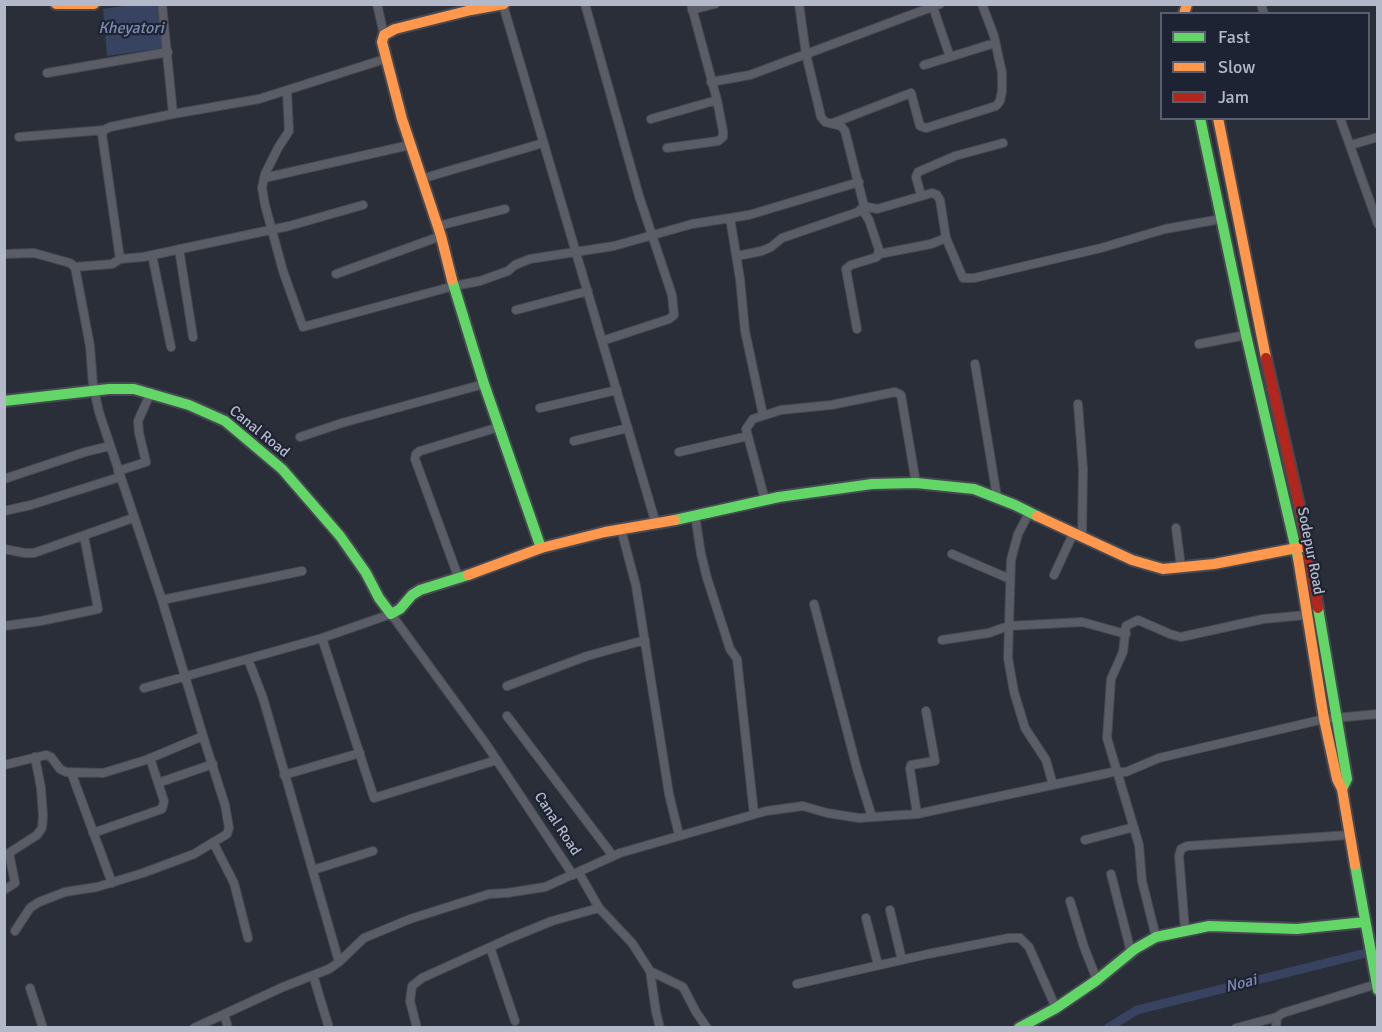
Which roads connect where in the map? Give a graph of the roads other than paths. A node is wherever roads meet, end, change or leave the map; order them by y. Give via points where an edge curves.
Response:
1 (56, 4) edge
2 (94, 4) edge
3 (162, 4) edge
4 (377, 4) edge
5 (585, 4) edge
6 (714, 4) edge
7 (799, 4) edge
8 (982, 4) edge
9 (503, 5) edge
10 (937, 6) edge
11 (692, 7) edge
12 (384, 34) junction
13 (995, 43) junction
14 (168, 52) junction
15 (806, 54) junction
16 (950, 57) junction
17 (385, 59) junction
18 (924, 65) dead end
19 (47, 73) dead end
20 (711, 82) junction
21 (287, 91) junction
22 (717, 100) junction
23 (173, 114) junction
24 (651, 119) dead end
25 (1200, 120) edge
26 (1218, 120) edge
27 (1341, 120) edge
28 (832, 124) junction
29 (104, 130) junction
30 (19, 136) dead end
31 (1377, 138) edge
32 (543, 143) junction
33 (1003, 143) dead end
34 (410, 145) junction
35 (1351, 145) junction
36 (667, 148) dead end
37 (264, 178) junction
38 (421, 179) junction
39 (859, 182) junction
40 (921, 195) junction
41 (363, 205) dead end
42 (863, 208) junction
43 (505, 209) dead end
44 (730, 218) junction
45 (1221, 219) junction
46 (1377, 224) edge
47 (271, 229) junction
48 (439, 231) junction
49 (652, 236) junction
50 (946, 238) junction
51 (179, 249) junction
52 (575, 252) junction
53 (4, 254) edge
54 (879, 254) junction
55 (152, 255) junction
56 (737, 256) junction
57 (120, 259) junction
58 (75, 267) junction
59 (336, 274) dead end
60 (454, 286) junction
61 (588, 291) junction
62 (516, 310) dead end
63 (857, 328) dead end
64 (1246, 335) junction
65 (193, 337) dead end
66 (602, 341) junction
67 (1199, 344) dead end
68 (171, 347) dead end
69 (975, 364) dead end
70 (484, 384) junction
71 (94, 388) junction
72 (617, 390) junction
73 (151, 393) junction
74 (4, 401) edge
75 (1078, 404) dead end
76 (540, 408) dead end
77 (764, 415) junction
78 (499, 427) junction
79 (628, 428) junction
80 (748, 436) junction
81 (300, 437) dead end
82 (574, 441) dead end
83 (110, 446) junction
84 (679, 452) dead end
85 (119, 474) junction
86 (4, 479) edge
87 (916, 483) junction
88 (997, 497) junction
89 (765, 500) junction
90 (4, 511) edge
91 (1029, 513) junction
92 (695, 515) junction
93 (134, 518) junction
94 (656, 524) junction
95 (1176, 528) dead end
96 (621, 529) junction
97 (1078, 534) junction
98 (84, 536) junction
99 (1302, 547) junction
100 (541, 548) junction
101 (4, 549) edge
102 (952, 554) dead end
103 (1180, 567) junction
104 (302, 571) dead end
105 (1054, 574) dead end
106 (459, 579) junction
107 (1010, 579) junction
108 (162, 600) junction
109 (814, 604) dead end
110 (391, 614) junction
111 (1307, 615) junction
112 (4, 626) edge
113 (1008, 626) junction
114 (1126, 634) junction
115 (322, 638) junction
116 (645, 640) junction
117 (942, 640) dead end
118 (248, 659) junction
119 (185, 676) junction
120 (507, 686) dead end
121 (144, 688) dead end
122 (926, 711) dead end
123 (1377, 714) edge
124 (507, 716) dead end
125 (1324, 719) junction
126 (1336, 719) junction
127 (203, 736) junction
128 (360, 753) junction
129 (35, 757) junction
130 (150, 758) junction
131 (497, 760) junction
132 (213, 764) junction
133 (4, 765) edge
134 (71, 772) junction
135 (1118, 772) junction
136 (284, 775) junction
137 (158, 783) junction
138 (1053, 785) junction
139 (1342, 789) junction
140 (754, 814) junction
141 (917, 814) junction
142 (872, 817) junction
143 (1134, 827) junction
144 (93, 834) junction
145 (679, 835) junction
146 (1349, 835) junction
147 (1085, 840) dead end
148 (213, 842) junction
149 (373, 851) dead end
150 (613, 856) junction
151 (313, 870) junction
152 (576, 874) junction
153 (1111, 874) dead end
154 (112, 883) junction
155 (4, 890) edge
156 (1070, 901) dead end
157 (599, 908) junction
158 (890, 910) dead end
159 (866, 918) dead end
160 (1365, 927) junction
161 (1185, 930) junction
162 (15, 931) dead end
163 (1156, 936) junction
164 (248, 938) dead end
165 (490, 947) junction
166 (1131, 952) junction
167 (902, 960) junction
168 (339, 962) junction
169 (878, 965) junction
170 (650, 971) junction
171 (312, 975) junction
172 (1097, 980) junction
173 (797, 984) dead end
174 (1377, 987) edge
175 (30, 988) dead end
176 (1056, 1008) junction
177 (224, 1014) junction
178 (1277, 1017) junction
179 (515, 1021) dead end
180 (1247, 1026) edge
181 (43, 1028) edge
182 (194, 1028) edge
183 (228, 1028) edge
184 (328, 1028) edge
185 (417, 1028) edge
186 (660, 1028) edge
187 (707, 1028) edge
188 (1019, 1028) edge
189 (1236, 1028) edge
190 (1276, 1028) edge

1 - 2 street
3 - 14 street
4 - 12 street
5 - 49 street
6 - 11 street
7 - 15 street
8 - 13 street
9 - 12 street
9 - 32 street
10 - 15 street
10 - 16 street
11 - 20 street
12 - 17 street
13 - 16 street
13 - 28 street via 1002,73 1002,92 996,106 926,128 920,126 911,93
14 - 19 street
14 - 23 street
15 - 20 street via 750,75
15 - 28 street via 821,117
16 - 18 street
17 - 21 street
17 - 34 street
20 - 22 street
21 - 23 street
21 - 37 street via 289,131
22 - 24 street
22 - 36 street via 723,137
23 - 29 street
25 - 45 street, Sodepur Road
26 - 99 street
27 - 35 street
28 - 39 street via 844,131
29 - 30 street
29 - 57 street
31 - 35 street
32 - 38 street
32 - 52 street
33 - 40 street via 955,156 918,172
34 - 37 street
34 - 38 street
35 - 46 street
37 - 47 street via 262,188
38 - 48 street
39 - 42 street
39 - 44 street
40 - 42 street via 877,209
40 - 50 street via 938,195
41 - 47 street
42 - 54 street
42 - 56 street via 792,233 762,251
43 - 48 street
44 - 49 street
44 - 56 street
45 - 50 street via 1165,229 974,278 963,278
45 - 64 street, Sodepur Road
47 - 51 street
47 - 60 street via 303,327
48 - 59 street
48 - 60 street
49 - 52 street
49 - 66 street via 672,295 673,317
50 - 54 street
51 - 55 street
51 - 65 street
52 - 60 street via 530,259 480,281
52 - 61 street
53 - 58 street via 34,253
54 - 63 street via 846,269
55 - 57 street
55 - 68 street
56 - 77 street via 745,331
57 - 58 street via 112,264
58 - 71 street
60 - 70 street
61 - 62 street
61 - 66 street
64 - 67 street
64 - 99 street, Sodepur Road
66 - 72 street
69 - 88 street
70 - 78 street
70 - 81 street
71 - 73 street, Canal Road
71 - 74 street, Canal Road
71 - 83 street
72 - 76 street
72 - 79 street
73 - 85 street via 138,421 146,462
73 - 110 street, Canal Road via 210,412 265,454 340,536
75 - 97 street via 1083,469
77 - 80 street via 748,424
77 - 87 street via 898,392
78 - 100 street
78 - 106 street via 416,454
79 - 82 street
79 - 94 street
80 - 84 street
80 - 89 street
83 - 85 street
83 - 86 street
85 - 90 street
85 - 93 street
87 - 88 street via 974,489
87 - 89 street via 872,484
88 - 91 street
89 - 92 street
91 - 97 street
91 - 107 street via 1018,534
92 - 94 street
92 - 140 street via 707,578 730,650 737,659
93 - 98 street
93 - 108 street
94 - 96 street
95 - 103 street
96 - 100 street
96 - 116 street
97 - 103 street via 1132,560 1163,568
97 - 105 street
98 - 101 street via 33,553
98 - 112 street via 98,609
99 - 103 street
99 - 111 street, Sodepur Road
99 - 126 street
100 - 106 street
102 - 107 street
104 - 108 street
106 - 110 street via 420,590
107 - 113 street
108 - 119 street
109 - 142 street
110 - 115 street
110 - 131 street, Canal Road
111 - 114 street via 1263,619 1181,637 1138,620 1126,626
111 - 125 street, Sodepur Road
113 - 114 street via 1082,622
113 - 117 street
113 - 138 street via 1008,658 1024,728 1046,760
114 - 135 street via 1108,700 1107,738
115 - 118 street
115 - 128 street
116 - 120 street via 587,656
116 - 145 street
118 - 119 street
118 - 136 street
119 - 121 street
119 - 127 street
122 - 141 street via 934,761 911,765
123 - 126 street
124 - 150 street
125 - 126 street
125 - 135 street via 1159,758
125 - 139 street, Sodepur Road
126 - 139 street via 1347,779
127 - 130 street
127 - 132 street
128 - 131 street via 374,798
128 - 136 street
129 - 133 street
129 - 134 street via 51,757 60,769
129 - 155 street via 42,828 9,853 15,883
130 - 134 street via 103,773
130 - 137 street
131 - 152 street, Canal Road
132 - 137 street
132 - 148 street via 229,828 227,834
134 - 144 street
135 - 138 street
135 - 143 street
136 - 151 street
137 - 144 street via 164,801 162,809
138 - 141 street
139 - 146 street, Sodepur Road
140 - 142 street via 803,806
140 - 145 street
141 - 142 street
143 - 147 street
143 - 163 street
144 - 154 street
145 - 150 street
146 - 160 street, Sodepur Road
146 - 161 street via 1181,849
148 - 154 street via 194,854
148 - 164 street via 234,883
149 - 151 street
150 - 152 street
151 - 168 street
152 - 157 street, Canal Road
152 - 168 street via 545,887 489,894 410,919 364,938
153 - 166 street
154 - 162 street via 65,892 39,902 30,908
156 - 172 street
157 - 165 street via 552,921
157 - 170 street, Canal Road
158 - 167 street
159 - 169 street
160 - 161 street via 1209,926
160 - 174 street, Sodepur Road
161 - 163 street
163 - 166 street
165 - 179 street
165 - 185 street via 412,986 410,1001
166 - 172 street
167 - 169 street
167 - 176 street via 1020,938 1029,947
168 - 171 street
169 - 173 street
170 - 186 street
170 - 187 street via 683,987
171 - 177 street
171 - 184 street
172 - 176 street
174 - 178 street
175 - 181 street
176 - 188 street
177 - 182 street
177 - 183 street
178 - 180 street
178 - 190 street
180 - 189 street

